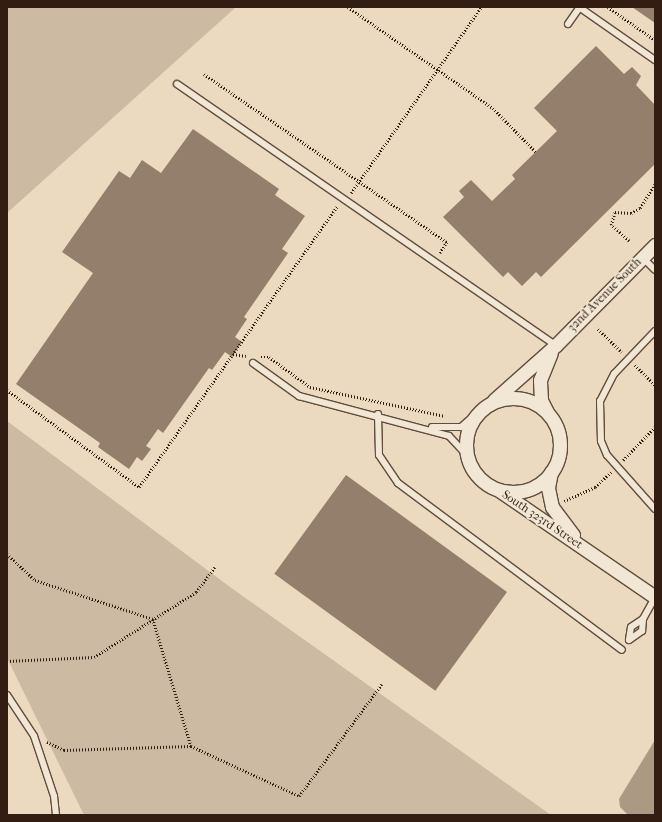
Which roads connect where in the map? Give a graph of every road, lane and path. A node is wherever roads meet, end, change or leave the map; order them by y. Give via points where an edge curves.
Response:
1 (348, 7) edge
2 (481, 7) edge
3 (580, 7) edge
4 (608, 7) edge
5 (568, 24) dead end
6 (655, 40) edge
7 (655, 60) edge
8 (437, 69) junction
9 (204, 74) dead end
10 (177, 84) dead end
11 (536, 152) dead end
12 (359, 182) junction
13 (655, 184) edge
14 (343, 200) junction
15 (629, 241) dead end
16 (655, 245) edge
17 (642, 257) junction
18 (434, 262) junction
19 (655, 270) edge
20 (655, 331) edge
21 (556, 345) junction
22 (233, 354) junction
23 (254, 359) junction
24 (7, 390) edge
25 (491, 403) junction
26 (478, 412) junction
27 (548, 413) junction
28 (378, 414) junction
29 (420, 426) junction
30 (444, 429) junction
31 (466, 455) junction
32 (552, 472) junction
33 (496, 489) junction
34 (655, 509) edge
35 (589, 550) junction
36 (7, 554) edge
37 (215, 567) dead end
38 (655, 597) edge
39 (643, 619) dead end
40 (153, 620) junction
41 (622, 650) dead end
42 (7, 660) edge
43 (382, 684) dead end
44 (7, 695) edge
45 (34, 736) junction
46 (191, 746) junction
47 (56, 815) edge

1 - 8 path
2 - 8 path
3 - 5 lane
3 - 7 lane
4 - 6 path
8 - 11 path via 493,108
8 - 12 path
9 - 12 path
10 - 14 lane
12 - 14 path
12 - 18 path via 447,242
13 - 15 path via 640,208 631,213 614,212 611,225
14 - 18 lane
14 - 22 path
16 - 17 street, 32nd Avenue South
17 - 19 lane
17 - 21 street, 32nd Avenue South
18 - 21 lane
20 - 34 lane via 614,374 600,401 601,441 607,455
21 - 25 street, 32nd Avenue South
21 - 27 street, 32nd Avenue South via 540,380 541,400
22 - 23 path
22 - 24 path via 139,488
23 - 28 lane via 299,396
23 - 30 path via 269,356 310,387 446,416
25 - 26 street
25 - 27 street via 521,398
26 - 30 lane via 461,427
26 - 31 street via 466,440
27 - 32 street via 560,442
28 - 29 lane
28 - 41 lane via 379,455 398,483
29 - 30 lane
29 - 31 lane via 454,439
31 - 33 street via 478,475
32 - 33 street via 527,490
32 - 35 street, South 323rd Street via 548,488 552,507
33 - 35 street, South 323rd Street
35 - 38 street, South 323rd Street
36 - 40 path via 35,580
37 - 40 path via 196,592
38 - 39 lane
40 - 42 path via 94,657
40 - 46 path
43 - 46 path via 299,796
44 - 45 lane
45 - 46 path via 64,750
45 - 47 lane via 54,796

